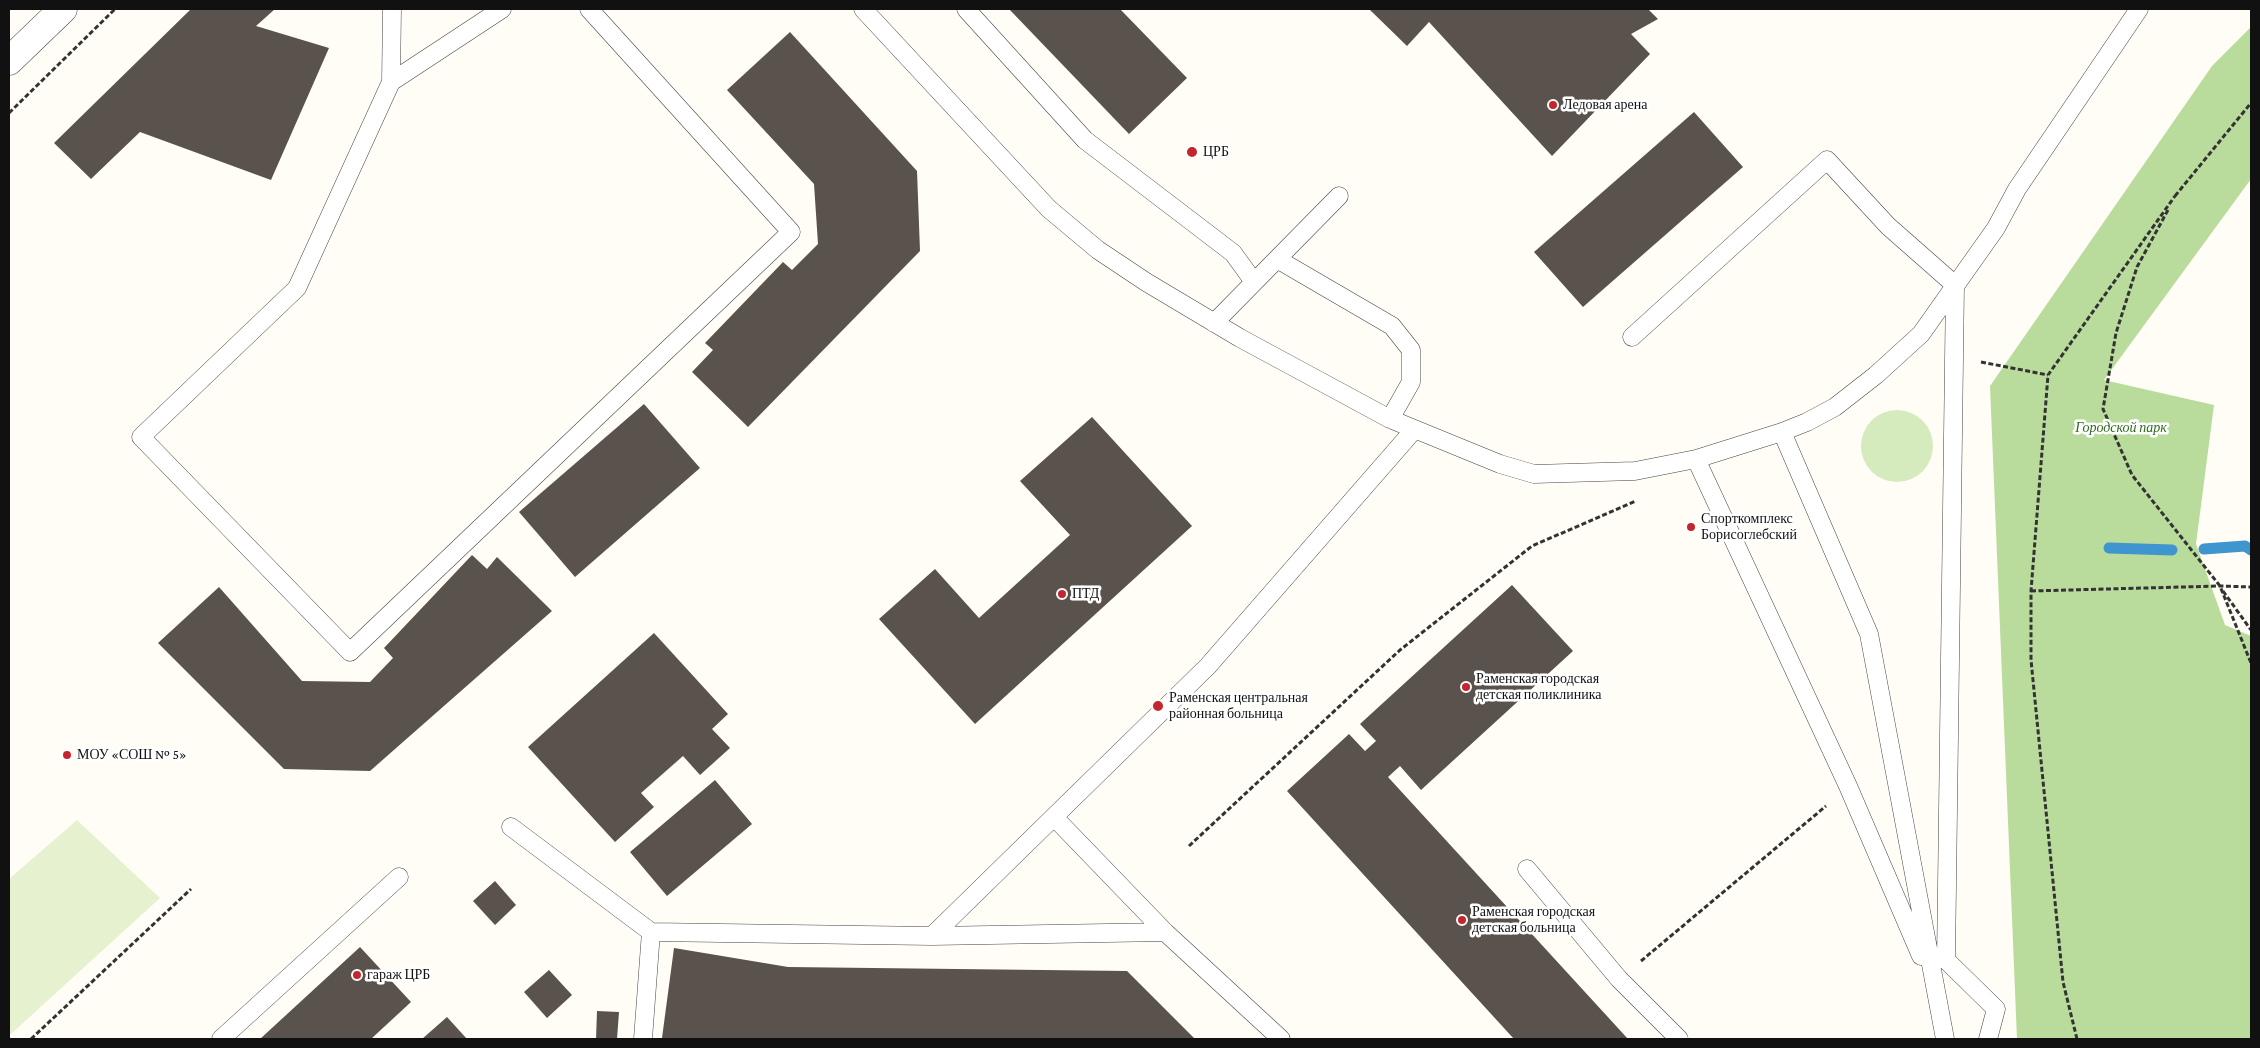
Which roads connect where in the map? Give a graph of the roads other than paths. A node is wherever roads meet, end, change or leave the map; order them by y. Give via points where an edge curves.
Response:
1 (63, 9) edge
2 (392, 9) edge
3 (502, 9) edge
4 (590, 9) edge
5 (863, 9) edge
6 (966, 9) edge
7 (2139, 9) edge
8 (9, 61) edge
9 (391, 82) junction
10 (1340, 196) dead end
11 (1277, 259) junction
12 (1254, 282) junction
13 (1955, 286) junction
14 (1214, 322) junction
15 (1632, 337) dead end
16 (1390, 419) junction
17 (1414, 430) junction
18 (1782, 432) junction
19 (1696, 459) junction
20 (1054, 817) junction
21 (511, 827) dead end
22 (1526, 869) dead end
23 (399, 877) dead end
24 (650, 932) junction
25 (1165, 932) junction
26 (932, 936) junction
27 (1934, 987) junction
28 (221, 1039) edge
29 (643, 1039) edge
30 (1281, 1039) edge
31 (1679, 1039) edge
32 (1945, 1039) edge
33 (1988, 1039) edge

1 - 8 street
2 - 9 lane
3 - 9 lane
4 - 9 lane via 791,232 350,652 141,437 297,288
5 - 14 lane via 1048,209 1098,250
6 - 12 lane via 1085,140 1233,253
7 - 13 lane
10 - 11 lane
11 - 12 lane
11 - 16 lane via 1392,326 1411,350 1411,382
12 - 14 lane
13 - 15 lane via 1888,226 1827,160
13 - 18 lane via 1921,334 1876,375 1835,407
13 - 33 lane via 1946,960 1996,1009
14 - 16 lane
16 - 17 lane
17 - 19 lane via 1534,474 1635,471
17 - 20 lane via 1208,666
18 - 19 lane
18 - 27 lane via 1869,634
19 - 27 lane via 1848,786
20 - 25 lane
20 - 26 lane
21 - 24 lane
22 - 31 lane via 1619,979
23 - 28 lane
24 - 26 lane
24 - 29 lane
25 - 26 lane
25 - 30 lane
27 - 32 lane

